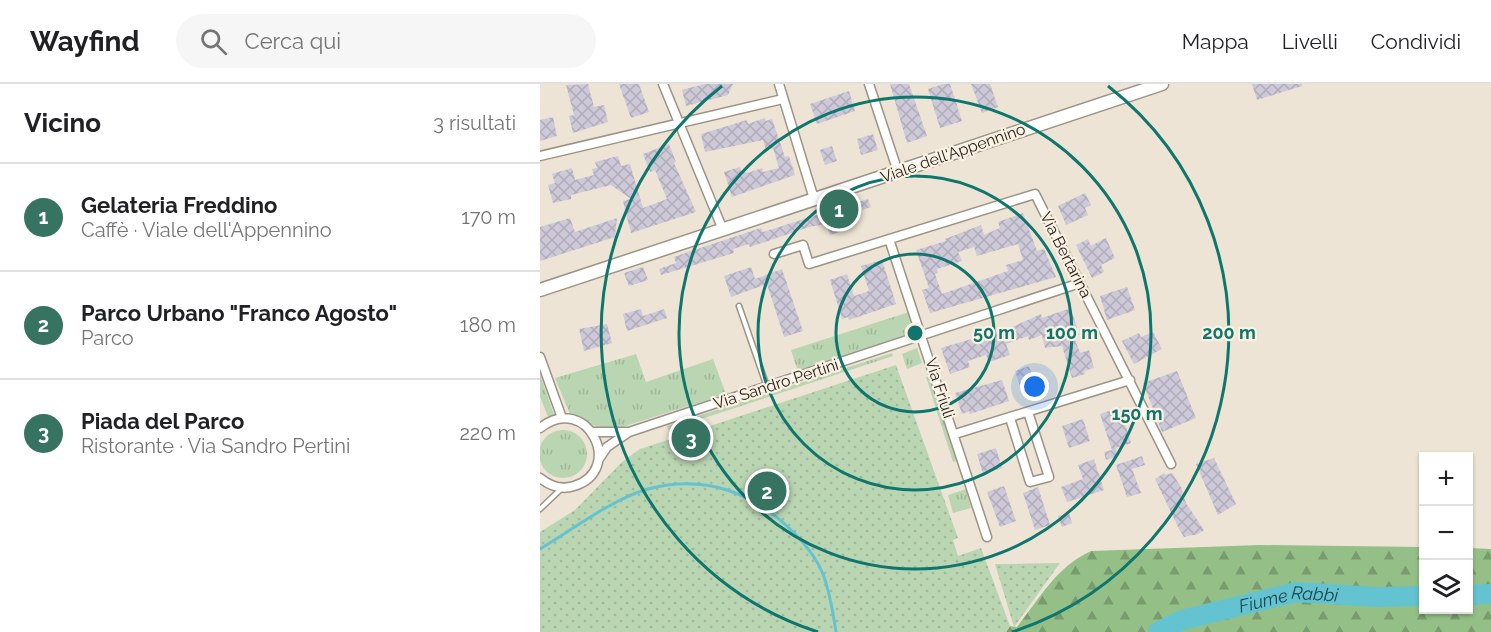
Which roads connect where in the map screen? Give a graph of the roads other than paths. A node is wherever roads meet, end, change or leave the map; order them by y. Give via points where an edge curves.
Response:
1 (663, 84) edge
2 (779, 84) edge
3 (869, 84) edge
4 (1162, 84) edge
5 (783, 99) junction
6 (680, 124) junction
7 (540, 156) edge
8 (898, 172) junction
9 (814, 199) junction
10 (723, 230) junction
11 (889, 240) junction
12 (774, 254) dead end
13 (1080, 283) junction
14 (540, 290) edge
15 (739, 306) dead end
16 (922, 335) junction
17 (540, 357) edge
18 (1130, 381) junction
19 (767, 387) junction
20 (1028, 412) junction
21 (562, 418) junction
22 (1010, 418) junction
23 (540, 428) edge
24 (592, 432) junction
25 (629, 432) junction
26 (955, 434) junction
27 (598, 459) junction
28 (1171, 464) dead end
29 (540, 478) edge
30 (562, 488) junction
31 (540, 509) edge
32 (987, 537) dead end

1 - 6 street
2 - 5 street
3 - 8 street
4 - 8 main road, Viale dell'Appennino
5 - 6 street
5 - 9 street
6 - 7 street
6 - 10 street
8 - 9 main road, Viale dell'Appennino
9 - 10 main road, Viale dell'Appennino
10 - 14 main road, Viale dell'Appennino
11 - 12 street, Via Bertarina via 809,264 803,245
11 - 13 street, Via Bertarina via 1035,194
11 - 16 street, Via Friuli
13 - 16 street, Via Sandro Pertini
13 - 18 street, Via Bertarina
15 - 19 lane
16 - 19 street, Via Sandro Pertini
16 - 26 street, Via Friuli
17 - 21 street
18 - 20 street
18 - 28 street, Via Bertarina
19 - 25 street, Via Sandro Pertini
20 - 22 street
20 - 22 street via 1049,477 1030,482
21 - 23 street
21 - 24 street via 573,419
22 - 26 street
24 - 25 street, Via Sandro Pertini
24 - 27 street via 599,449
25 - 27 street, Via Sandro Pertini via 607,447
26 - 32 street, Via Friuli
27 - 30 street, Via Sandro Pertini via 596,469 582,483
29 - 30 street
30 - 31 lane

